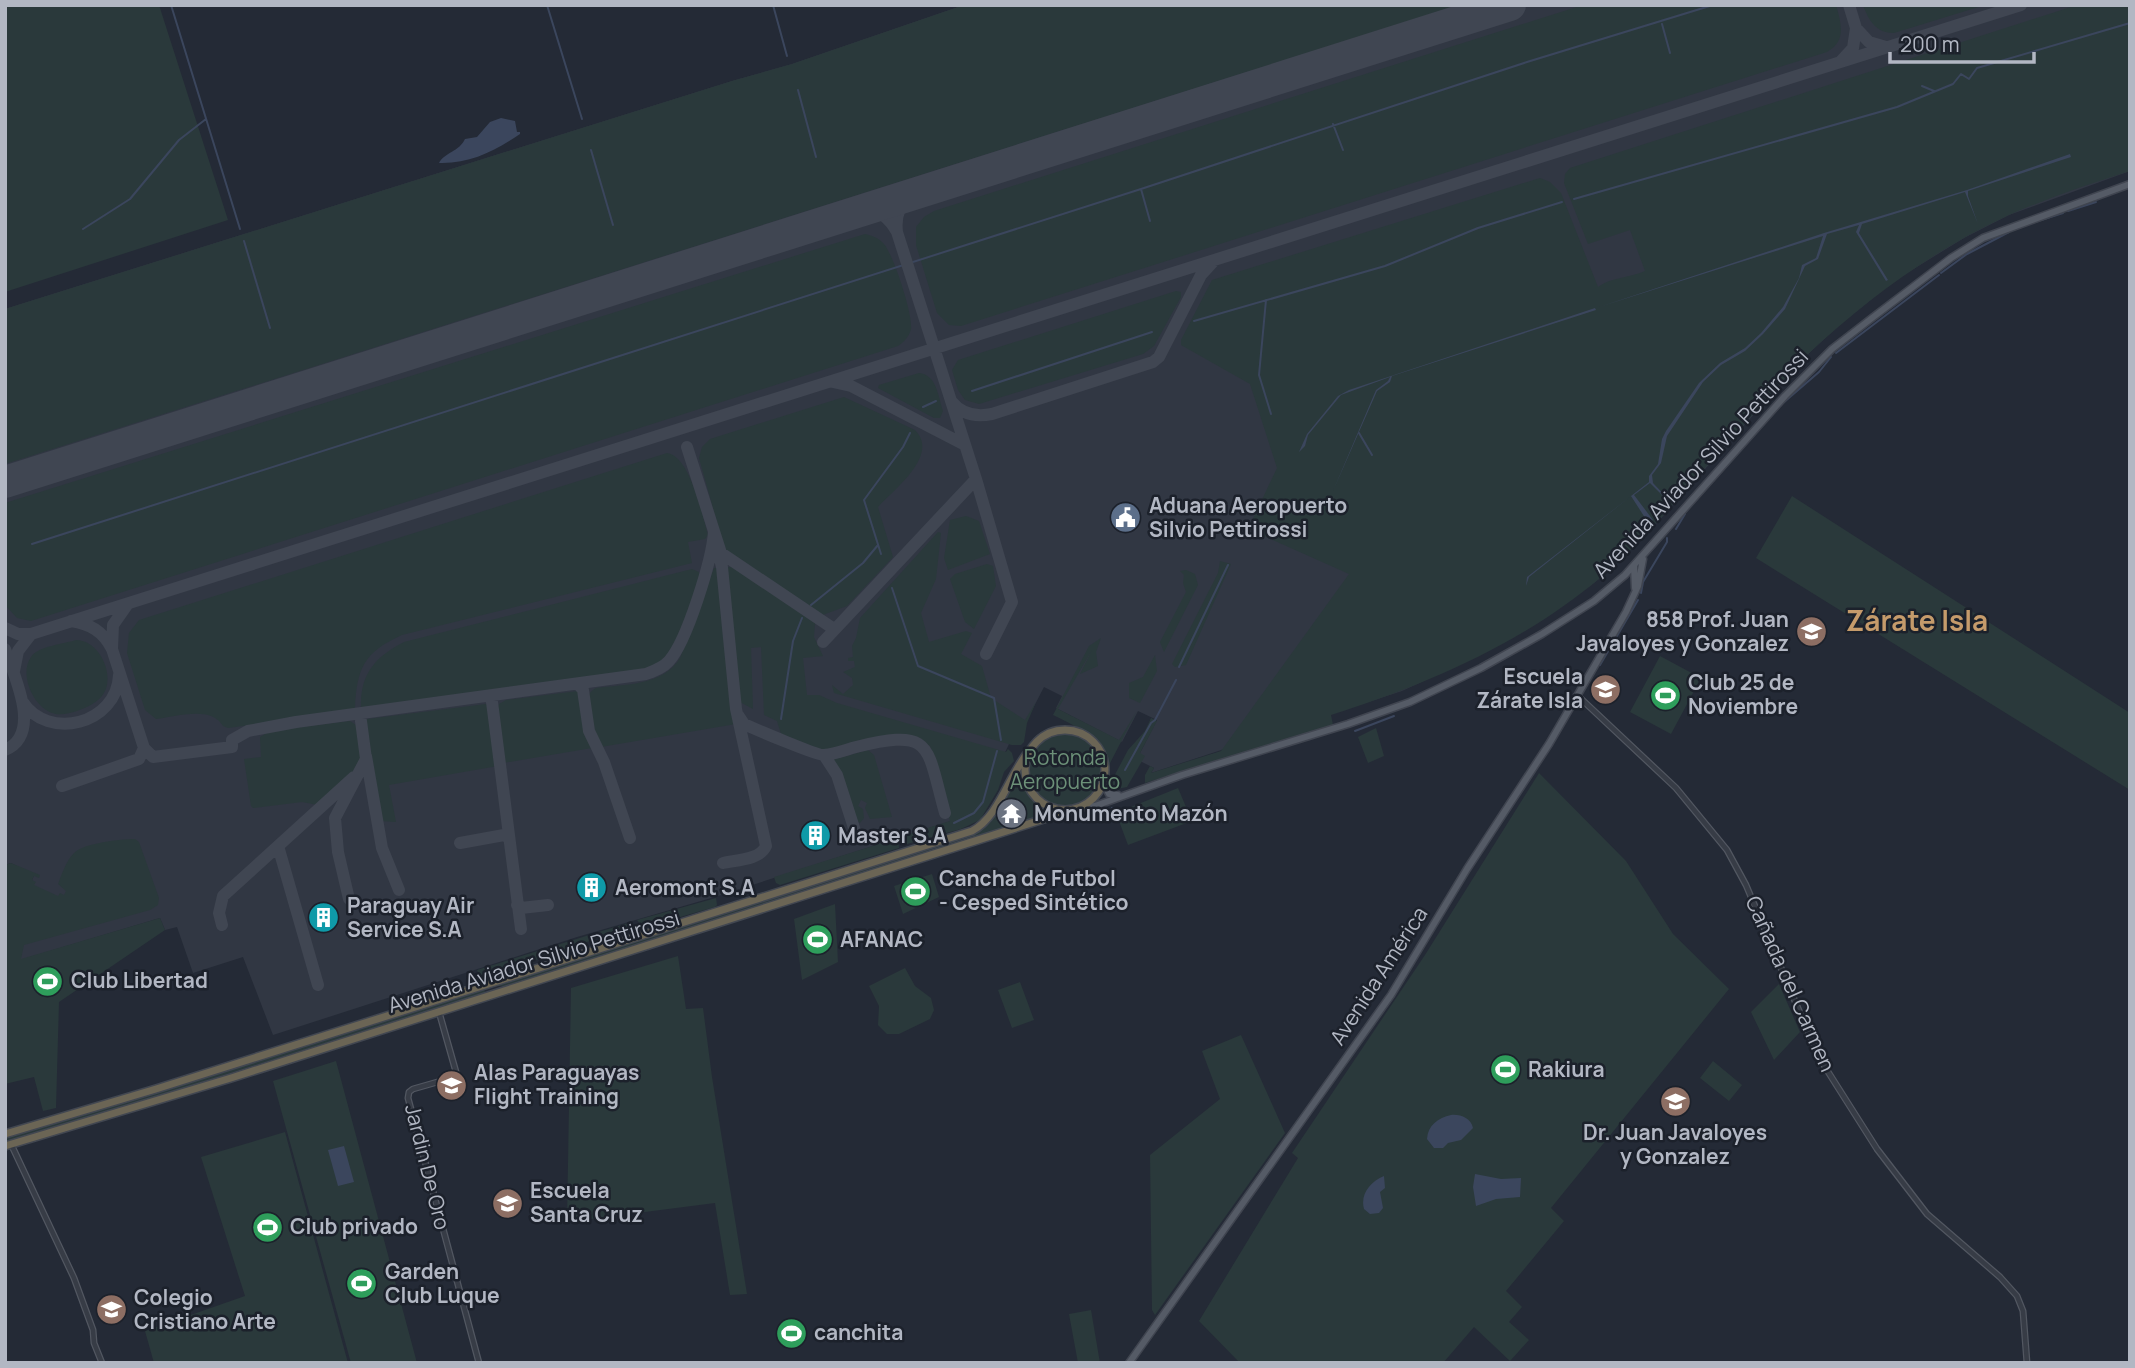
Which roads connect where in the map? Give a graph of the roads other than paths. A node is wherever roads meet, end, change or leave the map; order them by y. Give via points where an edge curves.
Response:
1 (2130, 184) edge
2 (1645, 554) junction
3 (1634, 566) junction
4 (1636, 594) junction
5 (1577, 694) junction
6 (1029, 751) junction
7 (1103, 782) junction
8 (1123, 795) junction
9 (1075, 809) junction
10 (489, 983) junction
11 (493, 994) junction
12 (439, 1011) junction
13 (5, 1134) edge
14 (8, 1145) edge
15 (102, 1363) edge
16 (479, 1363) edge
17 (1129, 1363) edge
18 (2027, 1363) edge

1 - 2 main road, Avenida Aviador Silvio Pettirossi via 1984,237 1951,258 1809,371
2 - 3 main road, Avenida Aviador Silvio Pettirossi
2 - 4 main road, Avenida América
3 - 4 main road
3 - 8 main road, Avenida Aviador Silvio Pettirossi via 1578,612 1418,699
4 - 5 main road, Avenida América
5 - 17 main road, Avenida América via 1386,1003
5 - 18 street, Cañada del Carmen via 1666,778 1716,834 1741,873 1808,1032 1850,1108 1914,1200 2000,1277 2021,1302
6 - 7 highway via 1053,731 1080,733 1101,752
6 - 9 highway via 1024,772 1031,792 1056,810
6 - 10 highway, Avenida Aviador Silvio Pettirossi via 990,816 972,831
7 - 8 main road via 1109,794
7 - 9 highway via 1094,799
8 - 9 main road, Avenida Aviador Silvio Pettirossi
9 - 11 highway, Avenida Aviador Silvio Pettirossi
10 - 11 highway
10 - 13 highway, Avenida Aviador Silvio Pettirossi
11 - 12 highway, Avenida Aviador Silvio Pettirossi
12 - 14 highway, Avenida Aviador Silvio Pettirossi
12 - 16 street, Jardin De Oro via 455,1077 413,1089 408,1098
14 - 15 street via 74,1278

